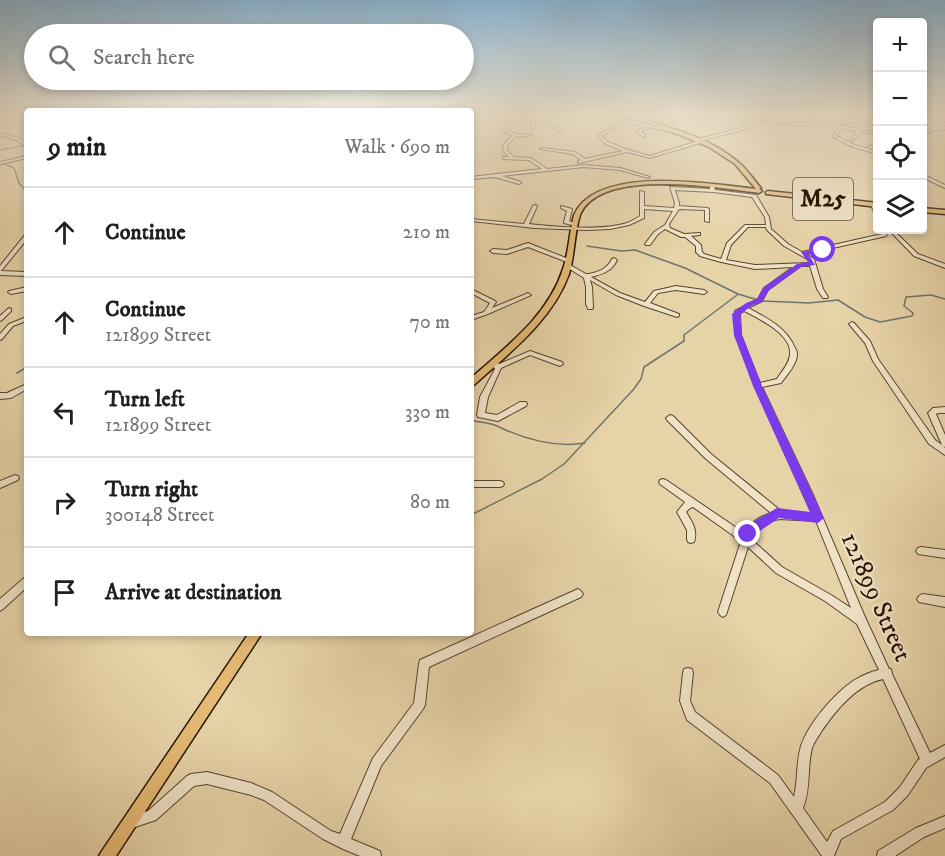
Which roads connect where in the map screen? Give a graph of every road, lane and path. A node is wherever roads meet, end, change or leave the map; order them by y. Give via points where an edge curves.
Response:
1 (508, 154) edge
2 (576, 154) edge
3 (615, 154) edge
4 (638, 154) edge
5 (659, 154) edge
6 (722, 154) edge
7 (24, 158) edge
8 (504, 158) dead end
9 (513, 158) junction
10 (585, 161) junction
11 (0, 163) edge
12 (565, 166) junction
13 (545, 169) junction
14 (492, 175) junction
15 (648, 177) dead end
16 (474, 178) edge
17 (927, 178) edge
18 (519, 183) dead end
19 (945, 187) edge
20 (712, 188) junction
21 (763, 190) junction
22 (642, 192) dead end
23 (873, 205) edge
24 (535, 206) dead end
25 (562, 207) dead end
26 (643, 207) junction
27 (676, 208) junction
28 (927, 209) edge
29 (945, 210) edge
30 (474, 220) edge
31 (707, 221) dead end
32 (526, 225) junction
33 (666, 226) junction
34 (767, 226) junction
35 (574, 227) junction
36 (698, 234) dead end
37 (885, 234) edge
38 (893, 234) edge
39 (687, 236) junction
40 (24, 240) edge
41 (648, 244) dead end
42 (493, 251) dead end
43 (803, 253) junction
44 (614, 260) dead end
45 (723, 261) junction
46 (568, 264) junction
47 (813, 264) junction
48 (799, 265) junction
49 (945, 266) edge
50 (0, 271) edge
51 (24, 274) edge
52 (585, 277) junction
53 (24, 290) edge
54 (704, 291) dead end
55 (11, 292) dead end
56 (474, 292) edge
57 (528, 295) dead end
58 (825, 297) dead end
59 (646, 305) junction
60 (590, 308) dead end
61 (743, 308) junction
62 (9, 310) dead end
63 (486, 313) junction
64 (676, 315) dead end
65 (474, 317) edge
66 (0, 319) edge
67 (24, 320) dead end
68 (852, 324) dead end
69 (0, 338) edge
70 (496, 364) junction
71 (560, 364) dead end
72 (474, 381) edge
73 (758, 386) junction
74 (24, 388) edge
75 (0, 397) edge
76 (0, 404) edge
77 (523, 404) dead end
78 (945, 410) edge
79 (670, 418) dead end
80 (945, 444) edge
81 (945, 452) edge
82 (15, 478) dead end
83 (663, 482) dead end
84 (474, 484) edge
85 (500, 484) dead end
86 (0, 485) edge
87 (694, 503) junction
88 (777, 513) junction
89 (818, 518) junction
90 (691, 539) dead end
91 (747, 541) junction
92 (921, 551) dead end
93 (945, 554) edge
94 (24, 584) edge
95 (578, 594) dead end
96 (922, 599) dead end
97 (945, 602) edge
98 (0, 606) edge
99 (723, 612) dead end
100 (861, 621) junction
101 (254, 636) edge
102 (887, 672) junction
103 (688, 673) dead end
104 (945, 751) edge
105 (927, 760) junction
106 (796, 808) junction
107 (945, 822) edge
108 (128, 823) junction
109 (343, 843) junction
110 (828, 854) edge
111 (886, 855) edge
112 (107, 856) edge
113 (375, 856) edge

1 - 9 street
2 - 10 street
3 - 10 street
4 - 5 street via 649,157
6 - 21 main road
7 - 11 street
8 - 9 street
9 - 13 street via 530,159
10 - 12 street
12 - 13 street
12 - 15 street via 606,167
13 - 14 street
14 - 16 street
14 - 18 street
17 - 19 street
20 - 21 main road, M25
20 - 27 street via 672,188
20 - 34 street via 753,195 767,217
20 - 35 main road, M25 via 649,182 613,188 584,203
21 - 23 main road, M25
22 - 26 street
24 - 32 street
25 - 35 street via 570,210 566,222
26 - 27 street
26 - 35 street via 640,219 625,226
27 - 31 street via 706,209
27 - 33 street
28 - 29 main road
30 - 32 street
32 - 35 street
33 - 39 street
33 - 41 street
34 - 43 street via 786,245
34 - 45 street via 747,226 729,244
35 - 46 main road, M25
36 - 39 street
37 - 43 street
38 - 49 street via 916,255
39 - 45 street via 699,246 702,255
40 - 50 street
42 - 46 street via 507,252 528,245
43 - 47 street
44 - 52 street via 609,268
45 - 48 street via 755,267
46 - 52 street
46 - 70 main road, M25 via 542,314
47 - 48 street
47 - 58 street
48 - 61 street via 768,287 760,300
50 - 51 street
52 - 59 street
52 - 60 street via 591,295
53 - 55 street
54 - 59 street via 675,288 656,292
56 - 63 street via 492,300
57 - 63 street
59 - 64 street
61 - 73 street, 121899 Street via 736,314 737,333
61 - 73 street via 778,328 794,353 778,381
62 - 66 street
63 - 65 street
67 - 69 street via 11,325
68 - 81 street via 868,342 875,359 932,442
70 - 71 street via 530,353
70 - 72 main road, M25
70 - 77 street via 481,415 498,418
73 - 89 street, 121899 Street
74 - 75 street
75 - 76 street
78 - 80 street via 932,413
79 - 88 street
82 - 86 street
83 - 87 street
84 - 85 street
87 - 90 street via 681,512 691,529
87 - 91 street
88 - 89 street
88 - 91 street via 752,528
89 - 100 street, 121899 Street
91 - 99 street
91 - 100 street via 779,570
92 - 93 street
94 - 98 street
95 - 109 street via 424,664 419,705 377,762
96 - 97 street
100 - 102 street, 121899 Street
101 - 108 main road
102 - 105 street, 121899 Street
102 - 106 street via 841,697 812,735 805,750
103 - 106 street via 685,701 691,716 767,772
104 - 105 street
105 - 110 street via 897,800 843,830 832,841
106 - 110 street
107 - 111 street via 920,832
108 - 109 street via 152,816 186,783 199,777 268,796
108 - 112 main road
109 - 113 street

